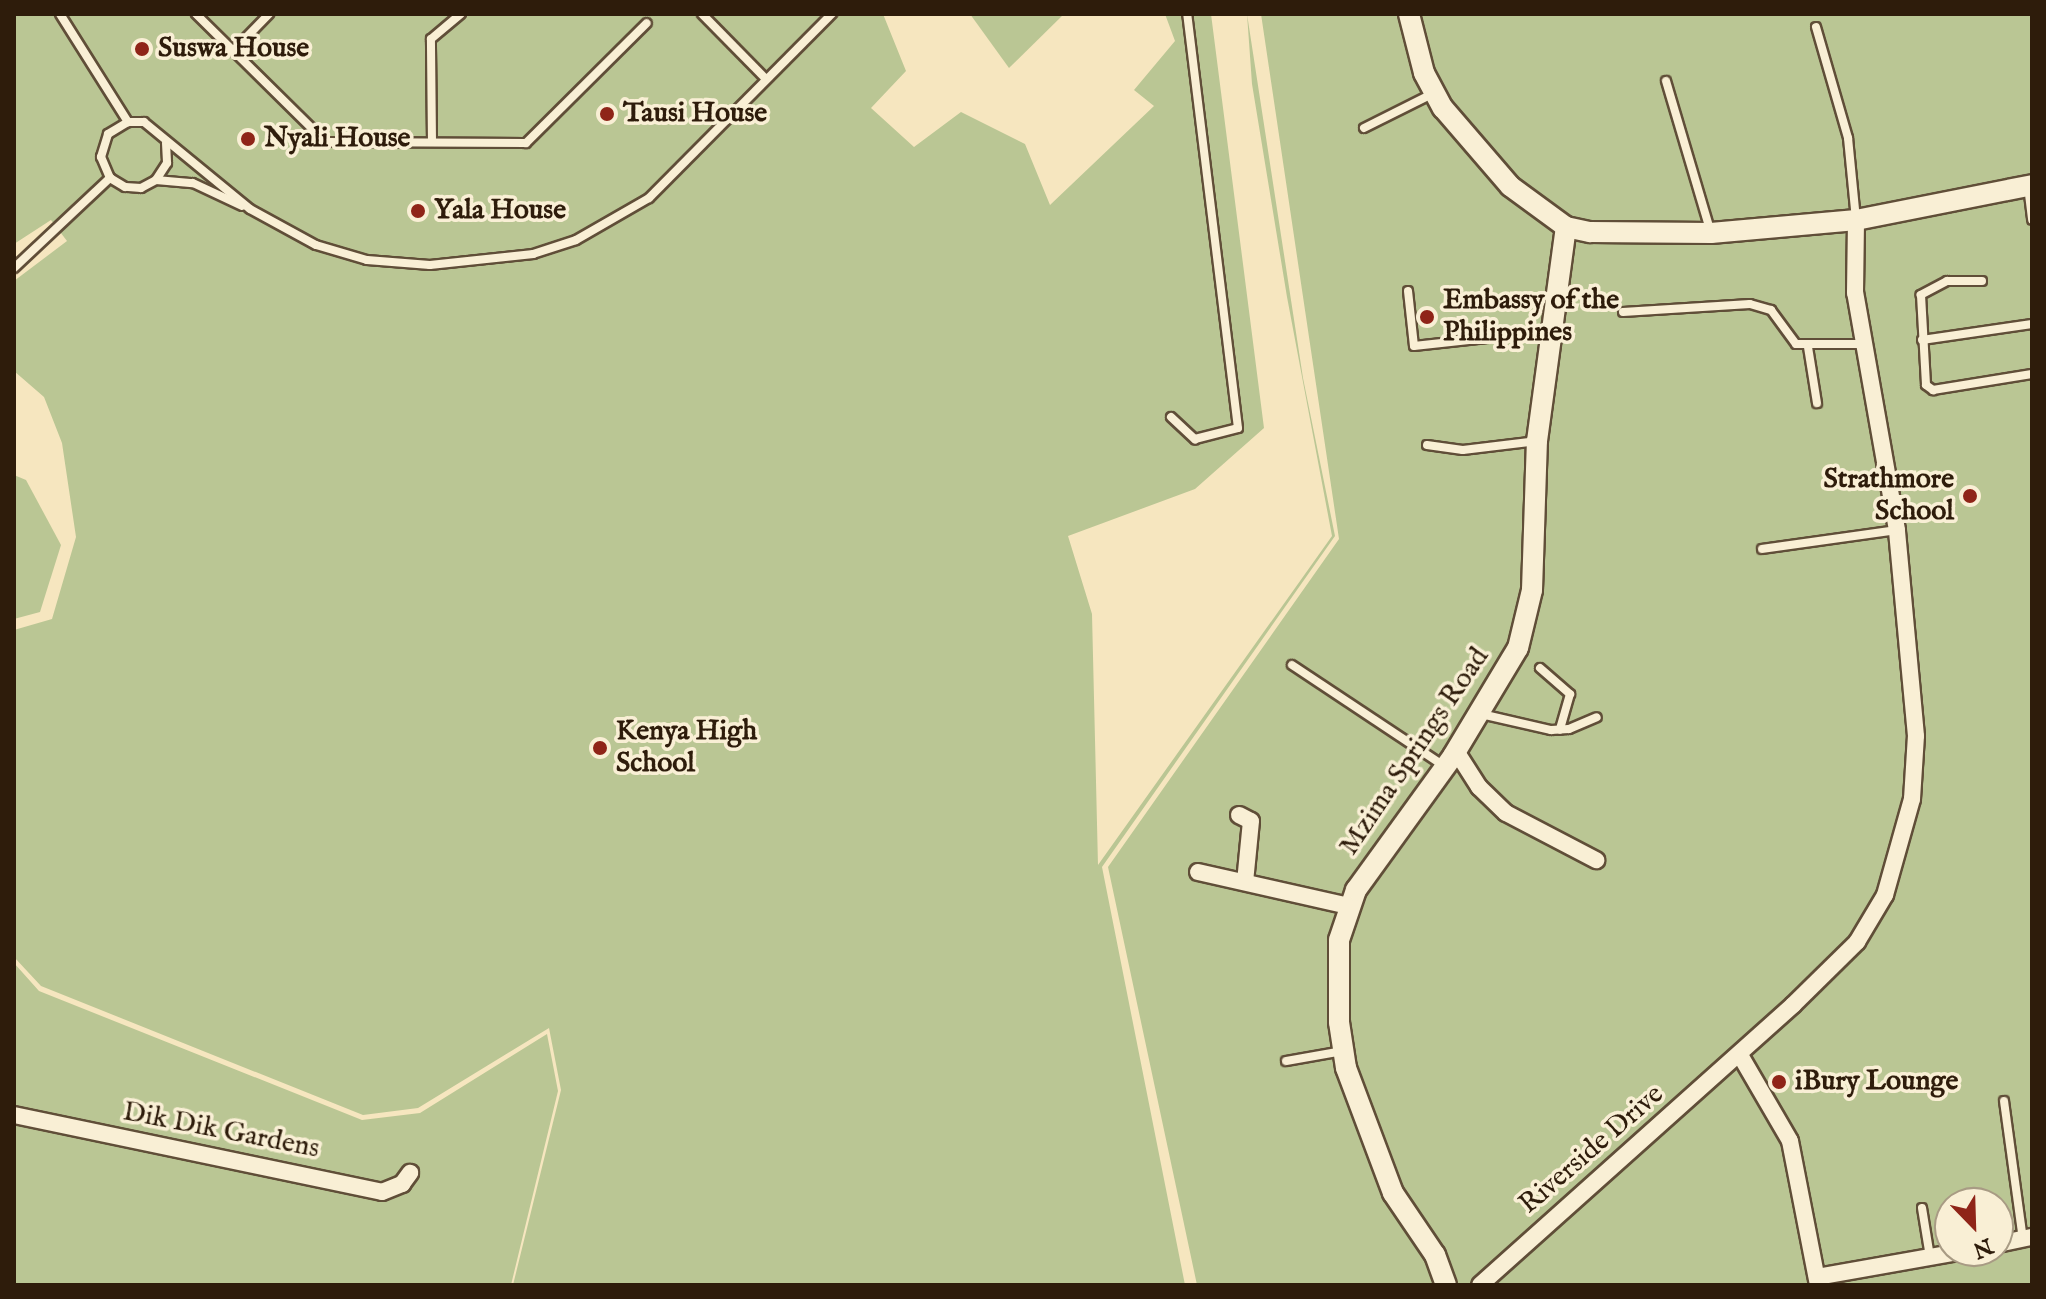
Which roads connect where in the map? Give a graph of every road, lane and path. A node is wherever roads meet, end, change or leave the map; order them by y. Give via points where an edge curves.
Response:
1 (60, 14) edge
2 (196, 14) edge
3 (269, 14) edge
4 (461, 14) edge
5 (702, 14) edge
6 (832, 14) edge
7 (1187, 14) edge
8 (1409, 14) edge
9 (647, 23) dead end
10 (1816, 27) dead end
11 (233, 51) junction
12 (765, 78) junction
13 (1666, 81) dead end
14 (1435, 93) junction
15 (128, 122) junction
16 (1364, 128) dead end
17 (432, 142) junction
18 (166, 143) junction
19 (110, 178) junction
20 (156, 180) junction
21 (2030, 185) edge
22 (250, 209) junction
23 (1856, 220) junction
24 (2032, 220) edge
25 (1566, 227) junction
26 (1711, 233) junction
27 (14, 268) edge
28 (1982, 281) dead end
29 (1408, 291) dead end
30 (1623, 312) dead end
31 (2032, 324) edge
32 (1552, 331) junction
33 (1922, 340) junction
34 (1863, 344) junction
35 (1808, 347) junction
36 (2032, 374) edge
37 (1817, 403) dead end
38 (1171, 417) dead end
39 (1537, 441) junction
40 (1427, 445) dead end
41 (1897, 530) junction
42 (1762, 549) dead end
43 (1292, 665) dead end
44 (1540, 668) dead end
45 (1480, 714) junction
46 (1597, 717) dead end
47 (1560, 730) junction
48 (1450, 758) junction
49 (1239, 815) dead end
50 (1596, 860) dead end
51 (1198, 872) dead end
52 (1245, 882) junction
53 (1349, 906) junction
54 (1344, 1051) junction
55 (1740, 1055) junction
56 (1286, 1061) dead end
57 (2004, 1101) dead end
58 (14, 1115) edge
59 (410, 1173) dead end
60 (1922, 1208) dead end
61 (2028, 1238) edge
62 (1934, 1257) edge
63 (1930, 1258) junction
64 (1817, 1281) edge
65 (1446, 1285) edge
66 (1480, 1285) edge

1 - 15 lane
2 - 11 lane
3 - 11 lane
4 - 17 lane via 431,39
5 - 12 lane
6 - 12 lane
7 - 38 lane via 1238,428 1195,439
8 - 14 street via 1419,59
9 - 17 lane via 526,143
10 - 23 lane via 1848,138
11 - 17 lane via 326,142
12 - 22 lane via 649,198 576,240 533,254 430,265 367,260 316,245
13 - 26 lane
14 - 16 lane
14 - 25 street via 1510,186
15 - 18 lane via 158,130
15 - 19 lane via 108,134 104,145 101,157
18 - 20 lane via 167,163
18 - 22 lane
19 - 20 lane via 133,188
19 - 27 lane
20 - 22 lane via 193,183
21 - 23 street
21 - 24 lane
23 - 26 street
23 - 34 street, Riverside Drive via 1855,293
25 - 26 street via 1590,232
25 - 32 street, Mzima Springs Road
28 - 33 lane via 1947,281 1921,295
29 - 32 lane via 1414,346
30 - 35 lane via 1750,304 1771,310 1796,344
31 - 33 lane
32 - 39 street, Mzima Springs Road
33 - 36 lane via 1925,382 1933,390
34 - 35 lane
34 - 41 street, Riverside Drive
35 - 37 lane
39 - 40 lane via 1463,450
39 - 45 street, Mzima Springs Road via 1527,618 1518,648
41 - 42 lane
41 - 55 street, Riverside Drive via 1916,736 1912,799 1901,848 1885,895 1857,942
43 - 48 lane
44 - 47 lane via 1567,686
45 - 47 lane
45 - 48 street, Mzima Springs Road
46 - 47 lane
48 - 50 street via 1506,813
48 - 53 street, Mzima Springs Road via 1376,857
49 - 52 street via 1251,821
51 - 52 street
52 - 53 street
53 - 54 street, Mzima Springs Road via 1339,940
54 - 56 lane
54 - 65 street, Mzima Springs Road via 1366,1129 1388,1180 1435,1255
55 - 64 street via 1790,1141
55 - 66 street, Riverside Drive
57 - 61 lane
58 - 59 street, Dik Dik Gardens via 382,1192 402,1184
60 - 63 lane
62 - 63 street
63 - 64 street

